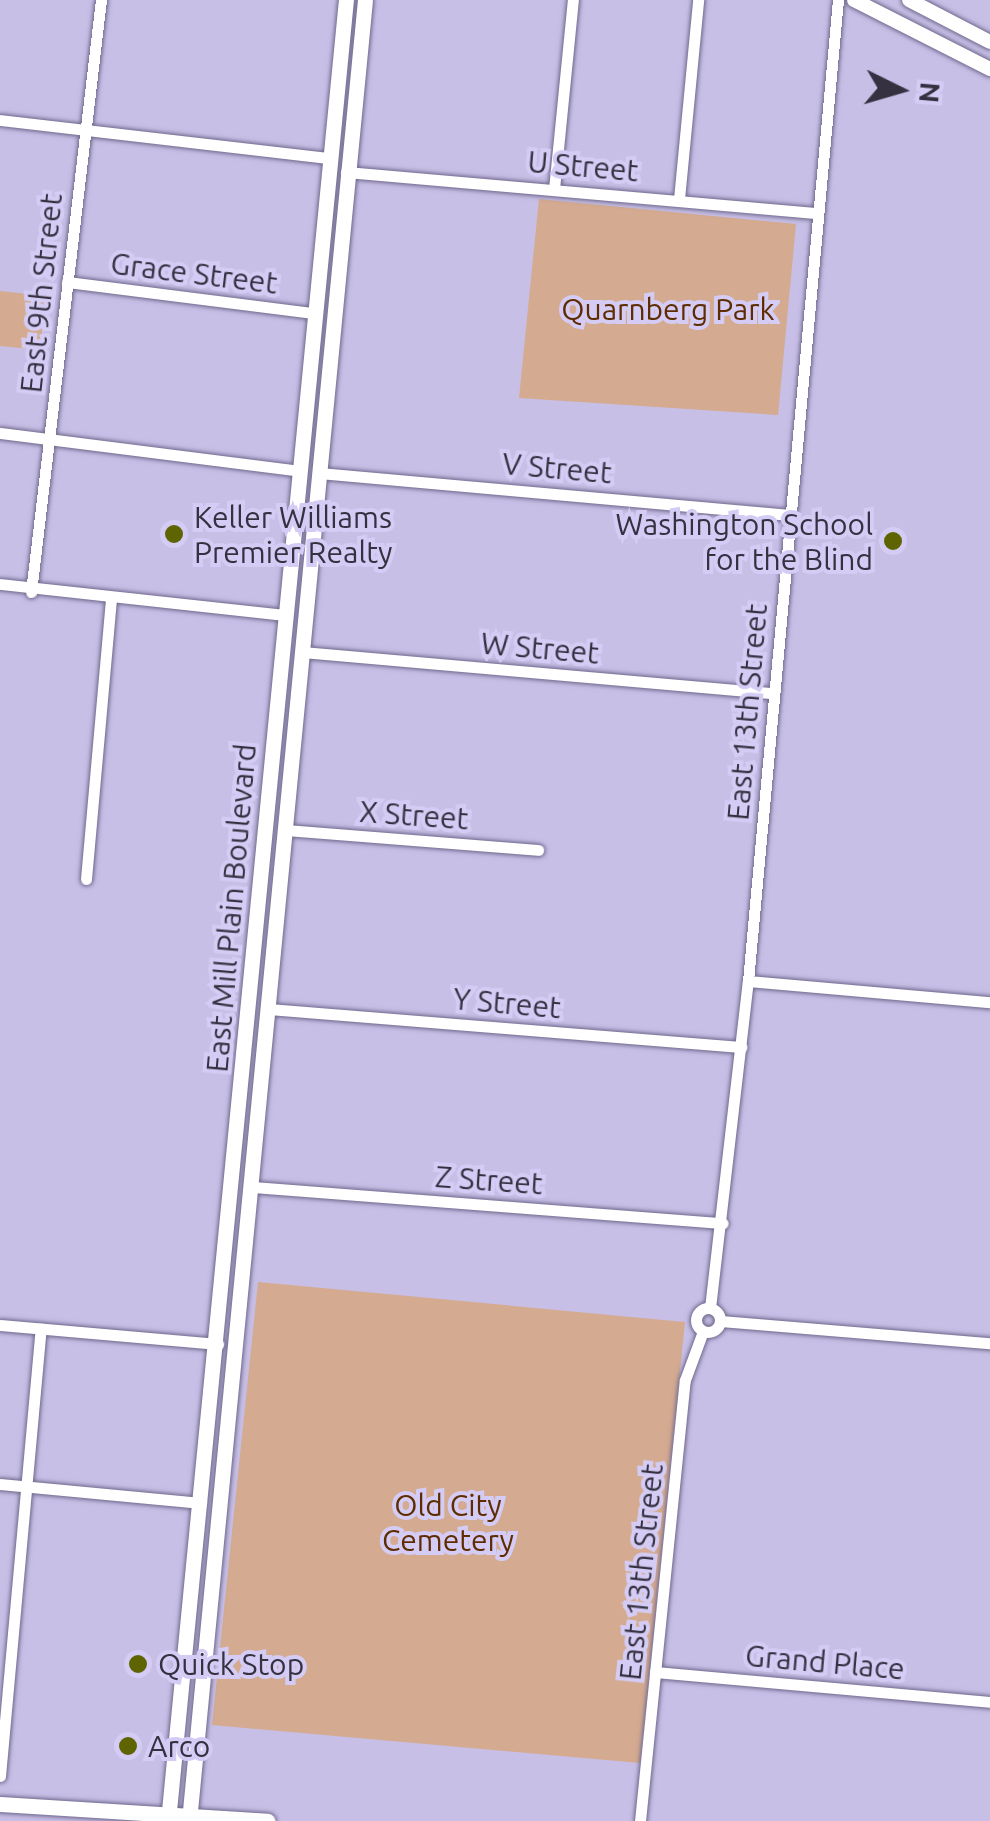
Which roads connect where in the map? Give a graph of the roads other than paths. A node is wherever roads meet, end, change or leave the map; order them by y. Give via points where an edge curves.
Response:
1 (101, 0) edge
2 (346, 0) edge
3 (365, 0) edge
4 (574, 0) edge
5 (698, 0) edge
6 (838, 0) edge
7 (854, 0) edge
8 (909, 0) edge
9 (990, 42) edge
10 (990, 69) edge
11 (0, 120) edge
12 (85, 130) junction
13 (329, 158) junction
14 (346, 172) junction
15 (554, 189) junction
16 (679, 200) junction
17 (816, 213) junction
18 (67, 282) junction
19 (314, 313) junction
20 (0, 433) edge
21 (50, 438) junction
22 (300, 472) junction
23 (318, 474) junction
24 (790, 515) junction
25 (0, 584) edge
26 (31, 592) junction
27 (111, 599) junction
28 (286, 615) junction
29 (302, 652) junction
30 (774, 693) junction
31 (285, 830) junction
32 (538, 850) dead end
33 (86, 879) dead end
34 (748, 981) junction
35 (990, 1002) edge
36 (268, 1009) junction
37 (741, 1047) junction
38 (252, 1186) junction
39 (723, 1223) junction
40 (710, 1308) junction
41 (720, 1321) junction
42 (0, 1325) edge
43 (41, 1329) junction
44 (703, 1331) junction
45 (990, 1343) edge
46 (218, 1344) junction
47 (0, 1484) edge
48 (25, 1486) junction
49 (200, 1503) junction
50 (655, 1672) junction
51 (990, 1702) edge
52 (0, 1776) edge
53 (0, 1804) edge
54 (168, 1817) edge
55 (190, 1818) edge
56 (266, 1821) edge
57 (640, 1821) edge

1 - 12 street, East 9th Street
2 - 13 main road, East Mill Plain Boulevard
3 - 14 main road, East Mill Plain Boulevard
4 - 15 street
5 - 16 street
6 - 17 street, East 13th Street
7 - 10 street
8 - 9 street
11 - 12 street
12 - 13 street
12 - 18 street, East 9th Street
13 - 19 main road, East Mill Plain Boulevard
14 - 15 street, U Street
14 - 23 main road, East Mill Plain Boulevard
15 - 16 street, U Street
16 - 17 street, U Street
17 - 24 street, East 13th Street
18 - 19 street, Grace Street
18 - 21 street, East 9th Street
19 - 22 main road, East Mill Plain Boulevard
20 - 21 street
21 - 22 street
21 - 26 street, East 9th Street
22 - 28 main road, East Mill Plain Boulevard
23 - 24 street, V Street
23 - 29 main road, East Mill Plain Boulevard
24 - 30 street, East 13th Street
25 - 26 street
26 - 27 street
27 - 28 street
27 - 33 street
28 - 46 main road, East Mill Plain Boulevard
29 - 30 street, W Street
29 - 31 main road, East Mill Plain Boulevard
30 - 34 street, East 13th Street
31 - 32 street, X Street
31 - 36 main road, East Mill Plain Boulevard
34 - 35 street
34 - 37 street, East 13th Street
36 - 37 street, Y Street
36 - 38 main road, East Mill Plain Boulevard
37 - 39 street, East 13th Street
38 - 39 street, Z Street
38 - 55 main road, East Mill Plain Boulevard
39 - 40 street, East 13th Street
40 - 41 street
40 - 44 street, East 13th Street via 696,1316
41 - 44 street via 713,1331
41 - 45 street
42 - 43 street
43 - 46 street
43 - 48 street
44 - 50 street, East 13th Street via 686,1380
46 - 49 main road, East Mill Plain Boulevard
47 - 48 street
48 - 49 street
48 - 52 street
49 - 54 main road, East Mill Plain Boulevard
50 - 51 street, Grand Place
50 - 57 street, East 13th Street
53 - 54 main road
54 - 55 main road
55 - 56 main road

